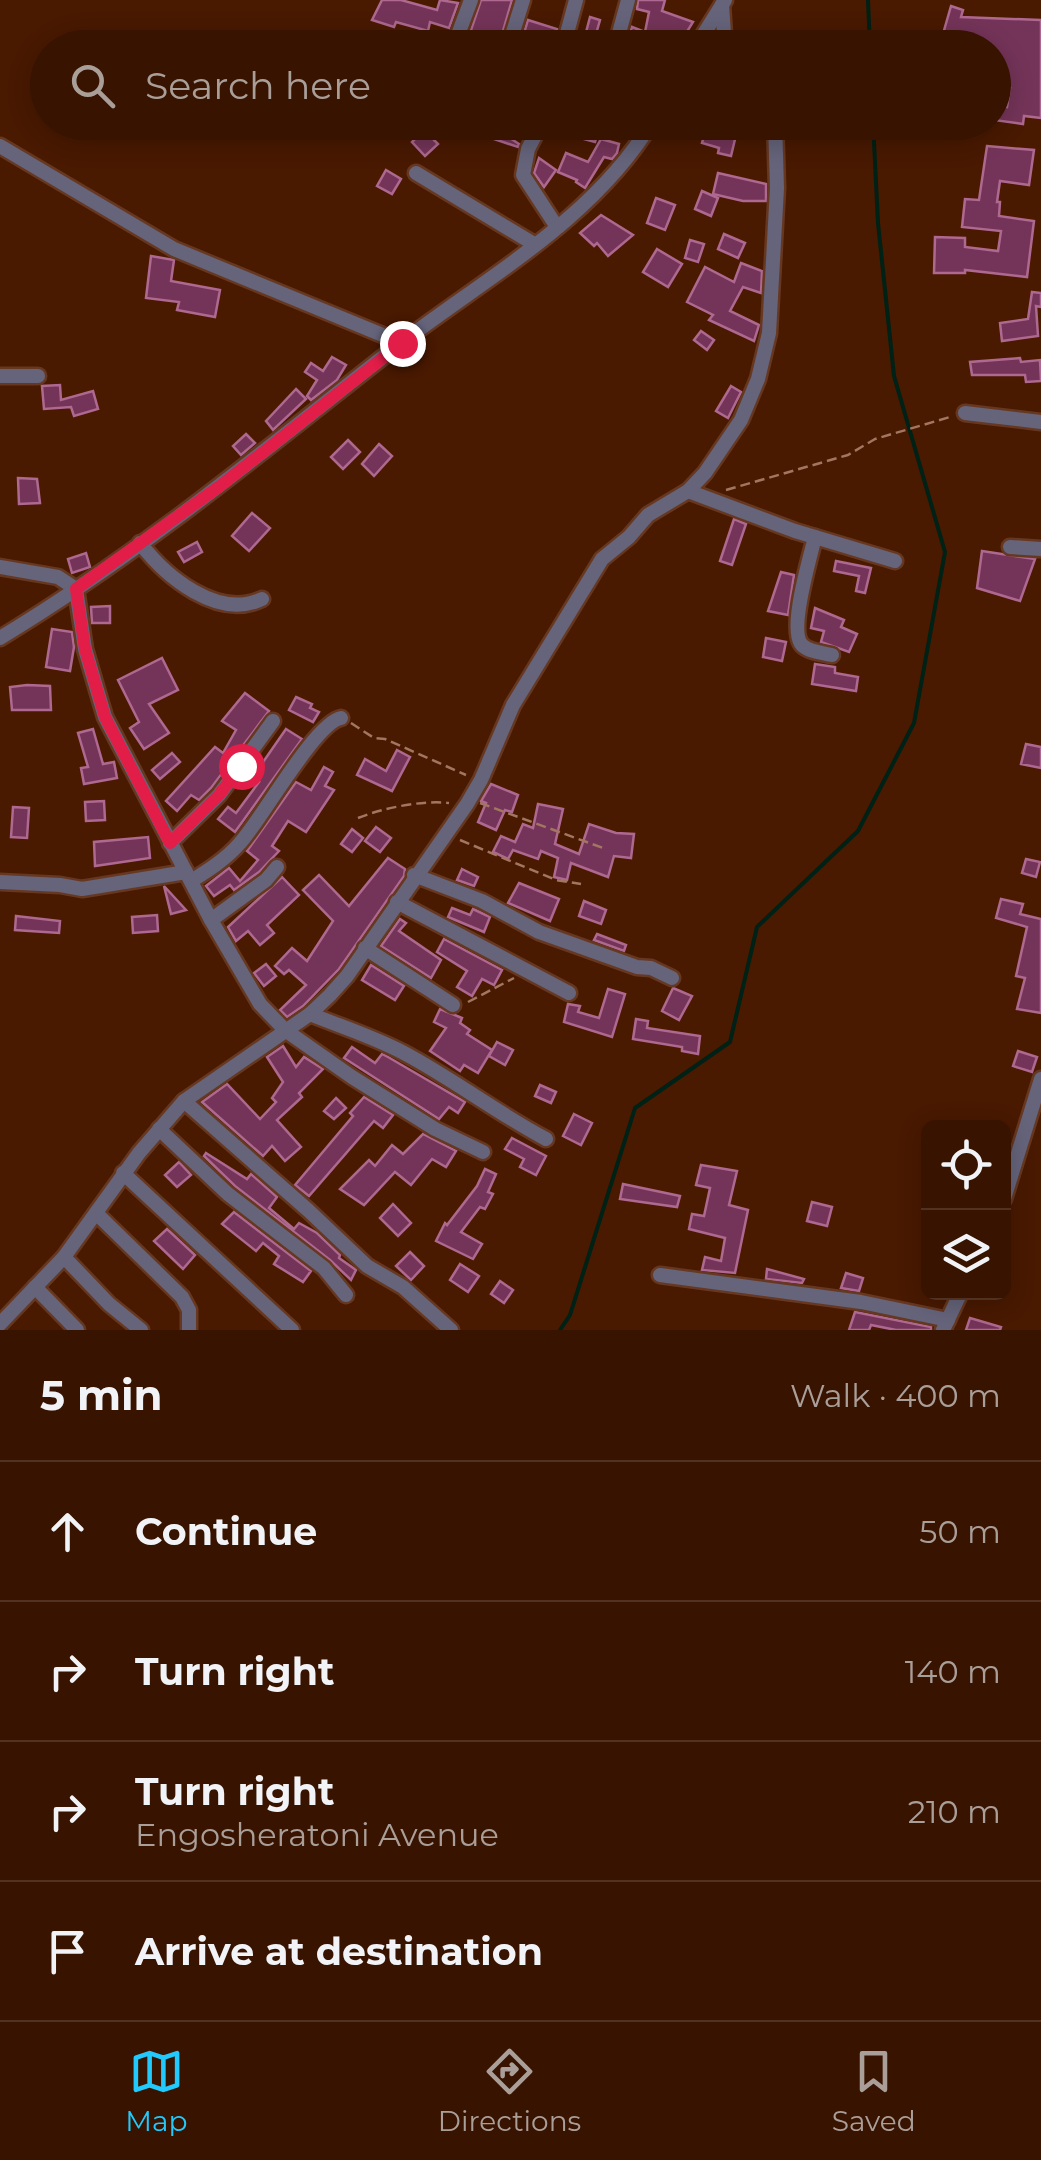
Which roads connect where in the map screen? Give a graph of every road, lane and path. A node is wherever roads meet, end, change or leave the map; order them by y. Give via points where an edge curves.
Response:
1 (472, 0) edge
2 (524, 0) edge
3 (576, 0) edge
4 (628, 0) edge
5 (724, 2) edge
6 (460, 30) edge
7 (514, 30) edge
8 (568, 30) edge
9 (620, 30) edge
10 (706, 30) edge
11 (724, 30) edge
12 (533, 140) edge
13 (639, 140) edge
14 (775, 140) edge
15 (0, 146) edge
16 (416, 173) dead end
17 (557, 227) junction
18 (534, 244) junction
19 (402, 343) junction
20 (0, 376) edge
21 (38, 376) dead end
22 (965, 413) joint
23 (1041, 422) edge
24 (688, 491) junction
25 (706, 498) junction
26 (815, 537) junction
27 (140, 543) junction
28 (1010, 546) dead end
29 (1041, 550) edge
30 (895, 561) dead end
31 (0, 566) edge
32 (76, 589) junction
33 (262, 599) dead end
34 (0, 638) edge
35 (832, 655) dead end
36 (341, 718) joint
37 (273, 721) dead end
38 (482, 780) junction
39 (468, 802) junction
40 (358, 818) dead end
41 (445, 833) junction
42 (170, 843) junction
43 (603, 848) dead end
44 (277, 867) dead end
45 (414, 875) junction
46 (189, 877) junction
47 (0, 882) edge
48 (581, 884) dead end
49 (396, 902) junction
50 (212, 920) junction
51 (365, 948) junction
52 (523, 970) junction
53 (672, 978) dead end
54 (569, 993) dead end
55 (453, 1004) joint
56 (310, 1014) junction
57 (285, 1030) junction
58 (1041, 1078) edge
59 (184, 1101) junction
60 (160, 1129) junction
61 (546, 1139) dead end
62 (482, 1152) dead end
63 (123, 1173) junction
64 (1011, 1175) edge
65 (96, 1213) junction
66 (64, 1256) junction
67 (660, 1275) dead end
68 (35, 1287) junction
69 (346, 1295) dead end
70 (958, 1300) edge
71 (946, 1325) edge
72 (1, 1327) edge
73 (77, 1330) edge
74 (141, 1330) edge
75 (189, 1330) edge
76 (292, 1330) edge
77 (451, 1330) edge

1 - 6 street
2 - 7 street
3 - 8 street
4 - 9 street
5 - 10 street
5 - 11 street
12 - 17 street via 523,175
13 - 17 street via 611,180
14 - 24 street via 778,188 766,348 741,420
15 - 19 street via 174,249
16 - 18 street
17 - 18 street
18 - 19 street
19 - 27 street
20 - 21 street
22 - 23 street
22 - 25 path
24 - 25 street
24 - 38 street via 648,515 602,559 513,704
25 - 26 street
26 - 30 street
26 - 35 street via 795,629 802,645
27 - 32 street
27 - 33 street via 158,568 207,596 238,607
28 - 29 street
31 - 32 street via 58,577
32 - 34 street
32 - 42 street via 105,717
36 - 38 path via 374,738
36 - 46 street via 319,733 236,848
37 - 42 street via 219,795
38 - 39 street
39 - 40 path via 433,801
39 - 41 street
39 - 43 path
41 - 45 street
41 - 48 path via 556,880
42 - 46 street
44 - 50 street
45 - 49 street
45 - 53 street via 539,932
46 - 47 street via 82,889
46 - 50 street
49 - 51 street
49 - 52 street
50 - 57 street via 260,1004
51 - 55 street
51 - 56 street
52 - 54 street
52 - 55 path via 462,1006
56 - 57 street
56 - 61 street via 403,1052
57 - 59 street
57 - 62 street via 435,1129
58 - 64 street
59 - 60 street
59 - 77 street via 367,1266 403,1287
60 - 63 street
60 - 69 street via 228,1194 324,1268
63 - 65 street
63 - 76 street
65 - 66 street
65 - 75 street via 182,1297
66 - 68 street
66 - 74 street
67 - 71 street via 860,1302
68 - 72 street
68 - 73 street
70 - 71 street

